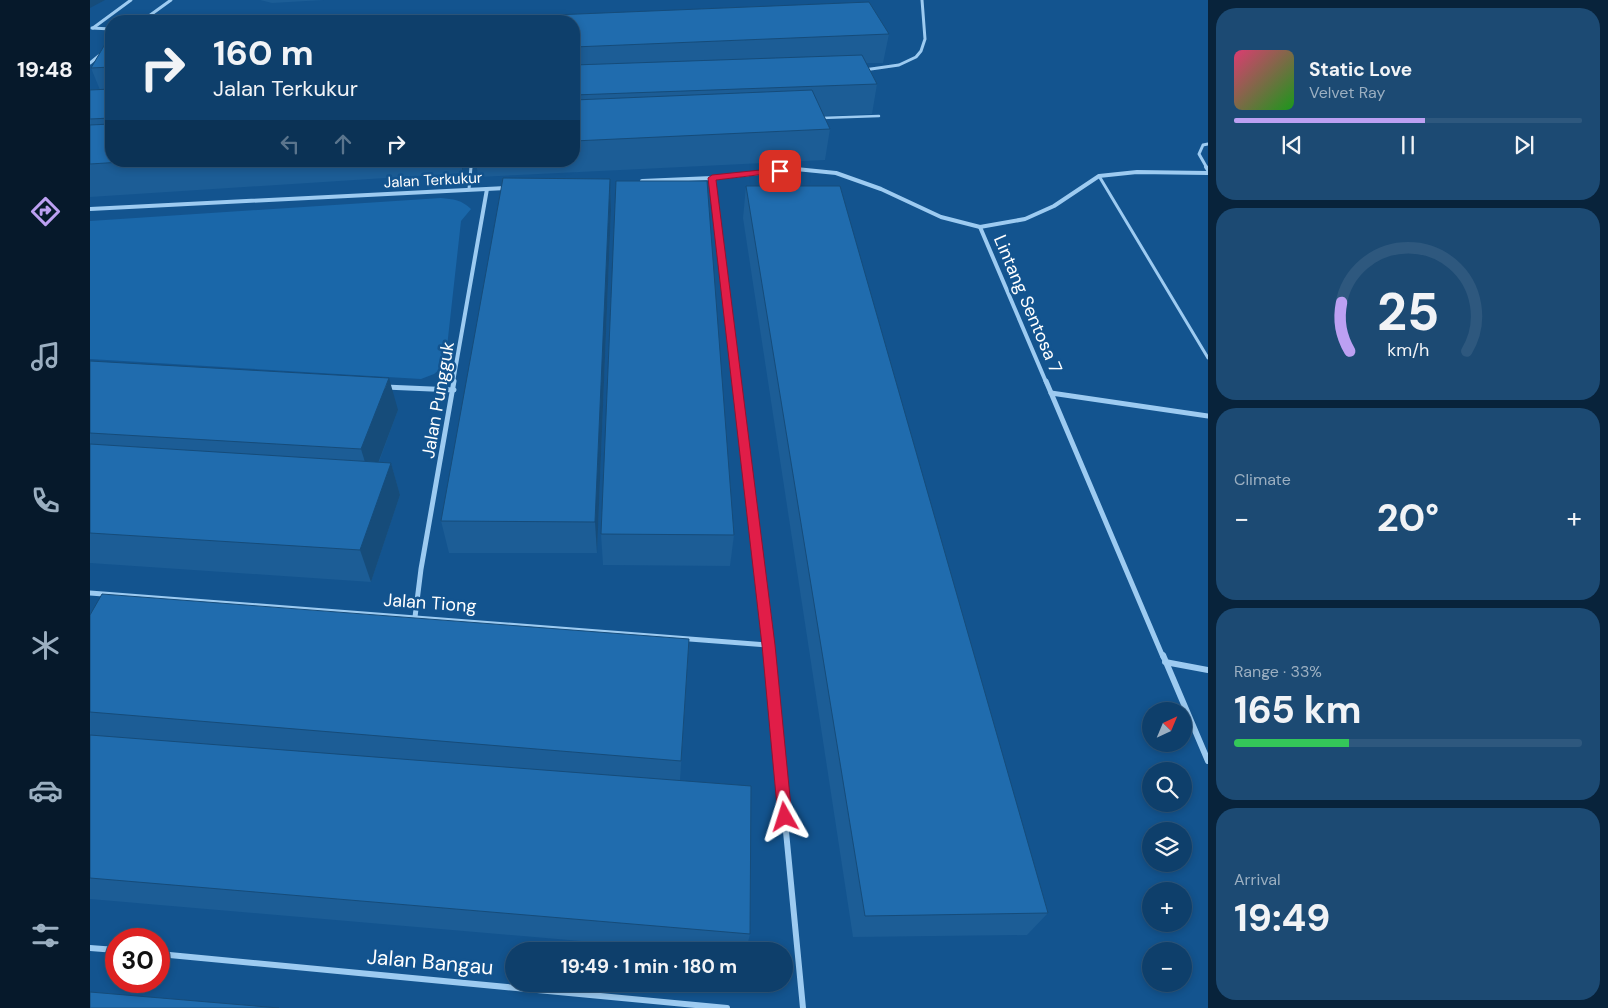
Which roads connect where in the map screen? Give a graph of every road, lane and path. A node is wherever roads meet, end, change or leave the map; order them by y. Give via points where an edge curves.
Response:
1 (131, 0) edge
2 (172, 0) edge
3 (922, 0) edge
4 (110, 15) edge
5 (151, 15) edge
6 (105, 18) edge
7 (91, 28) edge
8 (105, 29) edge
9 (105, 51) edge
10 (90, 63) edge
11 (859, 70) edge
12 (879, 116) edge
13 (820, 118) edge
14 (1208, 144) edge
15 (471, 167) edge
16 (1208, 172) edge
17 (1099, 176) junction
18 (712, 178) junction
19 (634, 182) edge
20 (507, 188) edge
21 (469, 189) junction
22 (487, 189) junction
23 (90, 208) edge
24 (980, 227) junction
25 (1208, 358) edge
26 (375, 386) edge
27 (454, 390) junction
28 (1051, 392) junction
29 (1208, 416) edge
30 (90, 593) edge
31 (415, 617) junction
32 (768, 645) junction
33 (1165, 662) junction
34 (1208, 670) edge
35 (1208, 761) edge
36 (90, 948) edge
37 (105, 949) edge
38 (170, 955) edge
39 (727, 1008) edge
40 (804, 1008) edge

1 - 4 street
2 - 5 street
3 - 11 street via 925,42 920,52 904,64
6 - 7 street
7 - 8 street
9 - 10 street
12 - 13 lane
14 - 16 street via 1203,145 1199,154
15 - 21 lane
16 - 17 street via 1137,172
17 - 24 street via 1054,206 1025,219
17 - 25 lane
18 - 19 street
18 - 24 street via 796,169 836,173 881,189 941,217
18 - 32 street
20 - 22 street, Jalan Terkukur
21 - 22 street, Jalan Terkukur
21 - 23 street, Jalan Terkukur
22 - 27 street, Jalan Pungguk
24 - 28 street, Lintang Sentosa 7
26 - 27 street
27 - 31 street, Jalan Pungguk
28 - 29 street
28 - 33 street, Lintang Sentosa 7
30 - 31 street, Jalan Tiong
31 - 32 street, Jalan Tiong
32 - 40 street
33 - 34 street
33 - 35 street, Lintang Sentosa 7
36 - 37 street
38 - 39 street, Jalan Bangau

